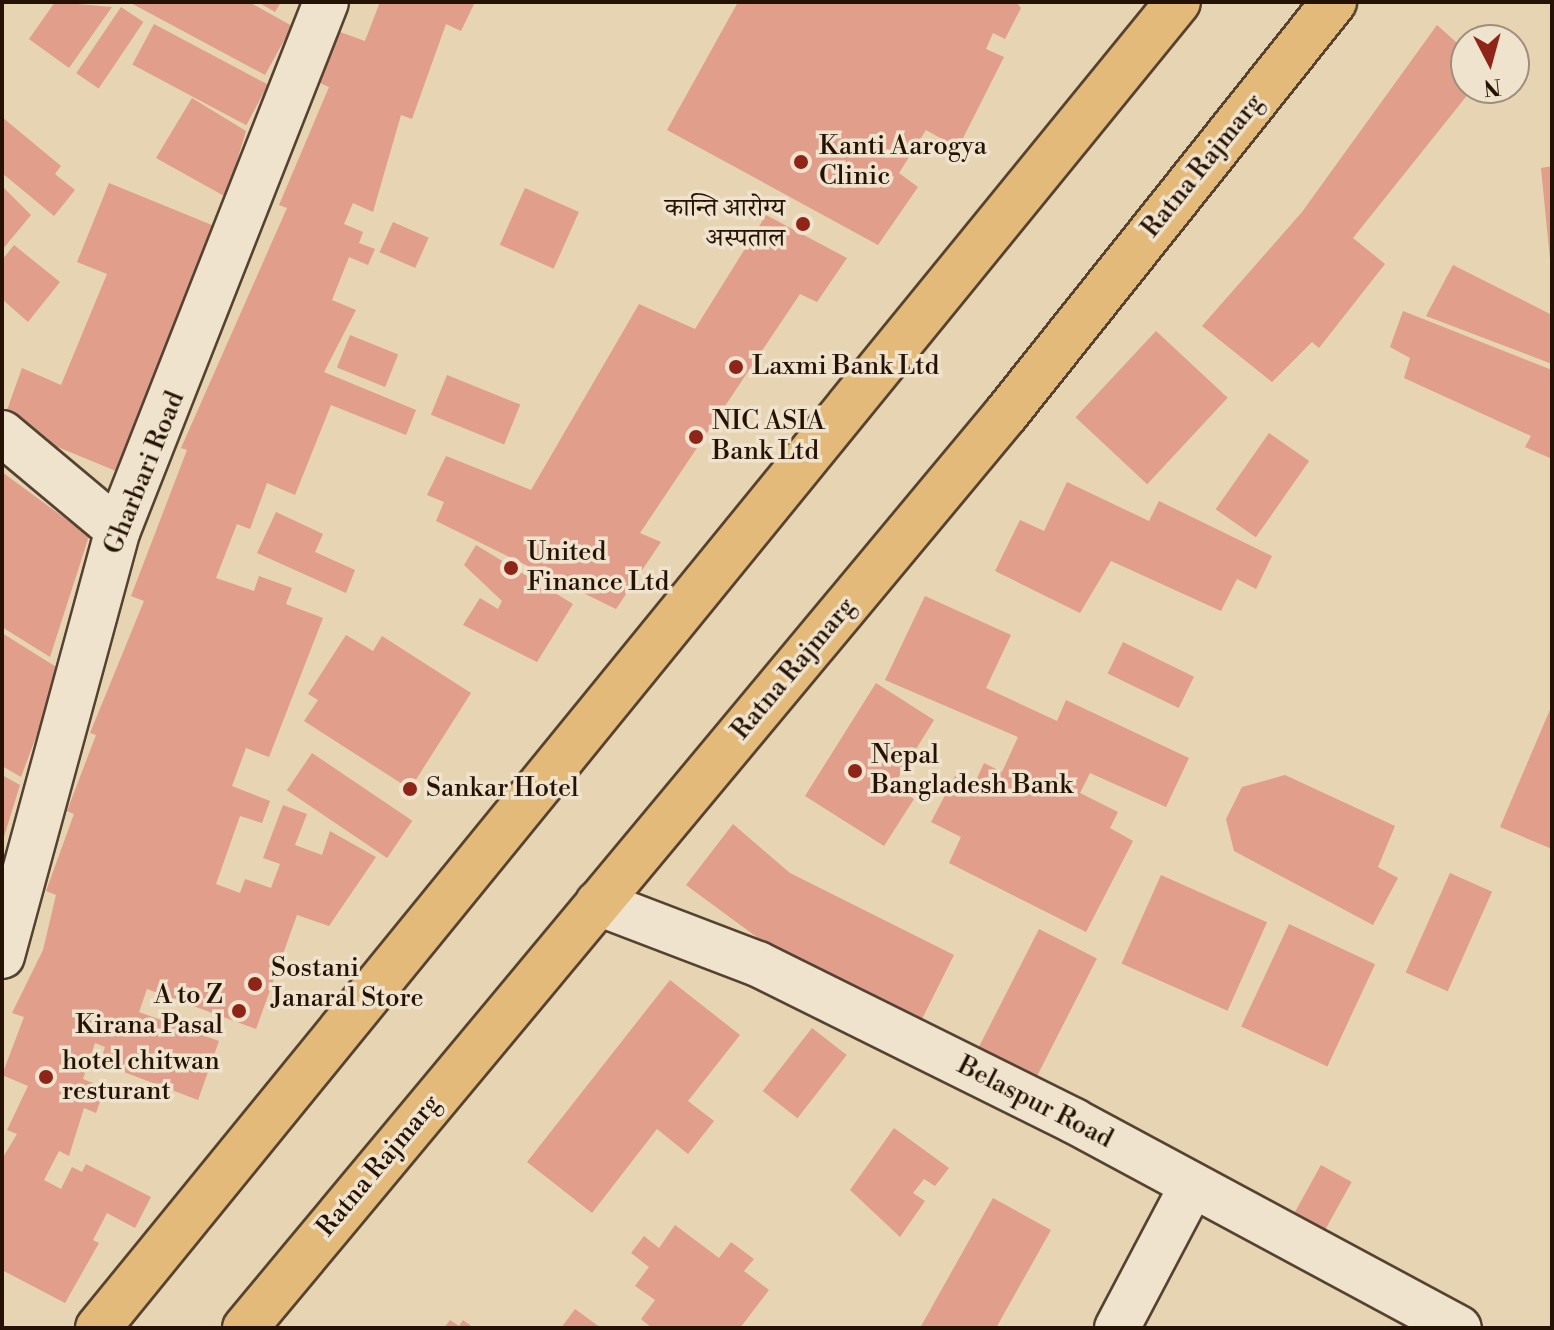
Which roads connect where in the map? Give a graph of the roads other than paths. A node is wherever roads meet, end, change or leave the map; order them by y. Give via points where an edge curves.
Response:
1 (326, 2) edge
2 (1178, 2) edge
3 (1334, 2) edge
4 (2, 433) edge
5 (118, 530) junction
6 (598, 903) junction
7 (2, 956) edge
8 (1192, 1186) junction
9 (98, 1328) edge
10 (245, 1328) edge
11 (1117, 1328) edge
12 (1459, 1328) edge

1 - 5 street, Gharbari Road
2 - 9 highway
3 - 6 highway, Ratna Rajmarg via 1006,414
4 - 5 street
5 - 7 street, Gharbari Road
6 - 8 street, Belaspur Road via 758,964
6 - 10 highway, Ratna Rajmarg
8 - 11 street
8 - 12 street, Belaspur Road

